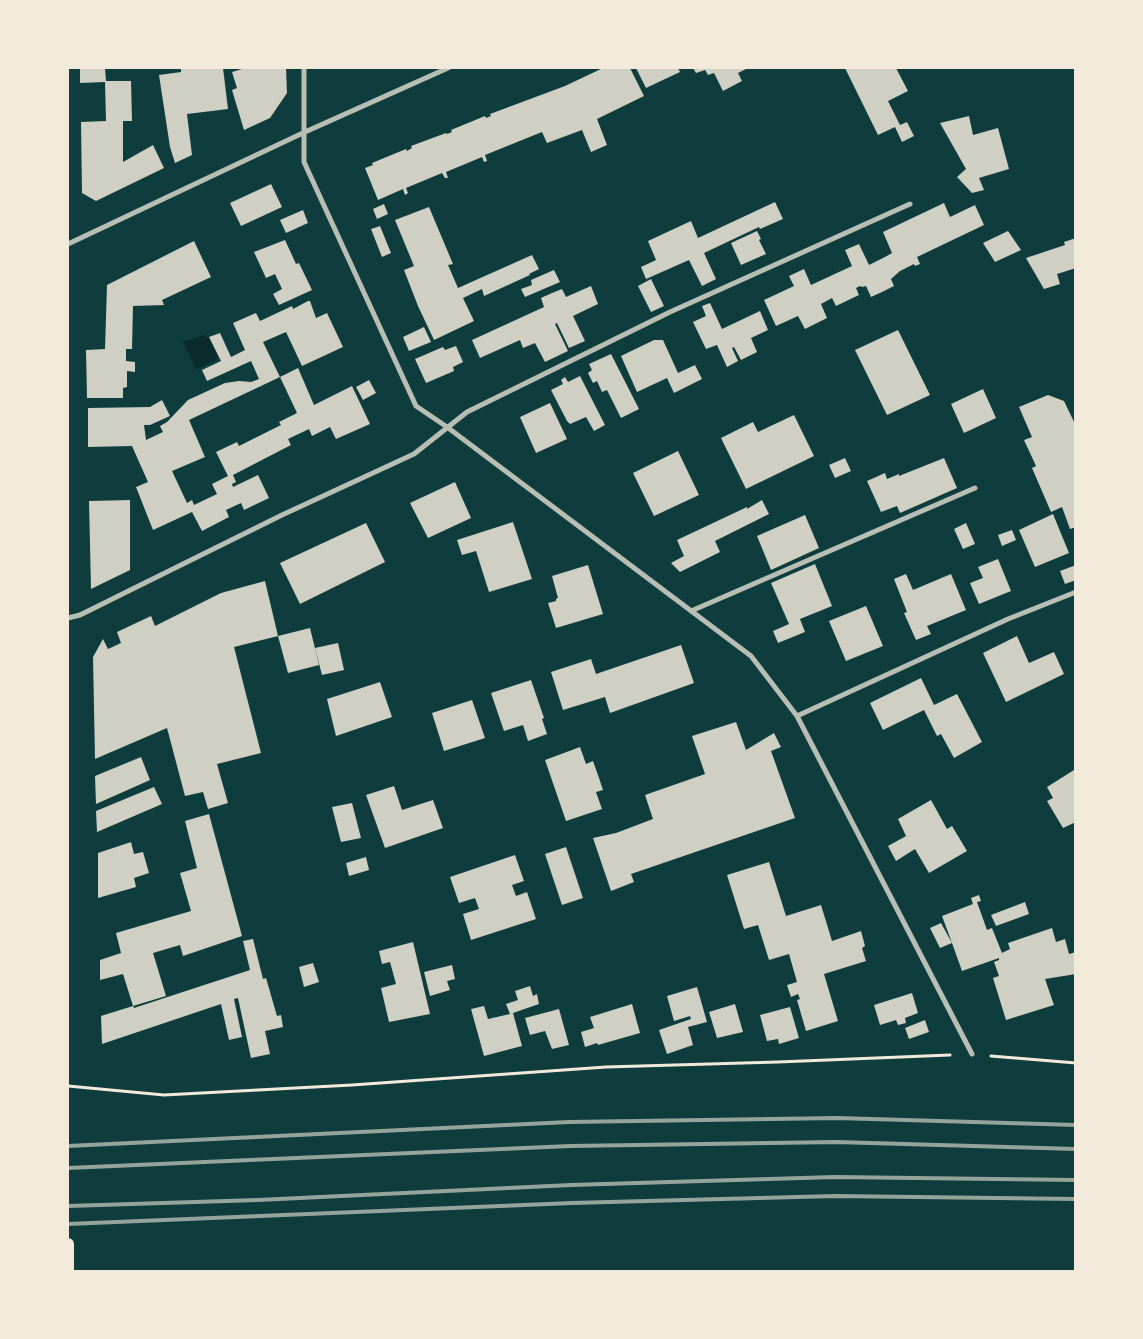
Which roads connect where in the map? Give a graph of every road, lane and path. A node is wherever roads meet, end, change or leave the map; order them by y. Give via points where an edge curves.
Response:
1 (304, 68) edge
2 (448, 68) edge
3 (305, 132) junction
4 (910, 204) dead end
5 (68, 244) edge
6 (447, 427) junction
7 (975, 488) dead end
8 (1076, 592) edge
9 (691, 611) junction
10 (68, 618) edge
11 (796, 716) junction
12 (972, 1054) junction
13 (1076, 1063) edge
14 (68, 1086) edge
15 (68, 1244) edge
16 (68, 1261) edge
17 (68, 1272) edge

1 - 3 street
2 - 3 street
3 - 5 street
3 - 6 street via 304,162 416,406
4 - 6 street via 662,316 467,412
6 - 9 street
6 - 10 street via 414,454
7 - 9 street
8 - 11 street via 1008,619
9 - 11 street via 751,656
11 - 12 street
12 - 13 path
12 - 14 path via 606,1067 164,1095
15 - 16 main road
16 - 17 main road

